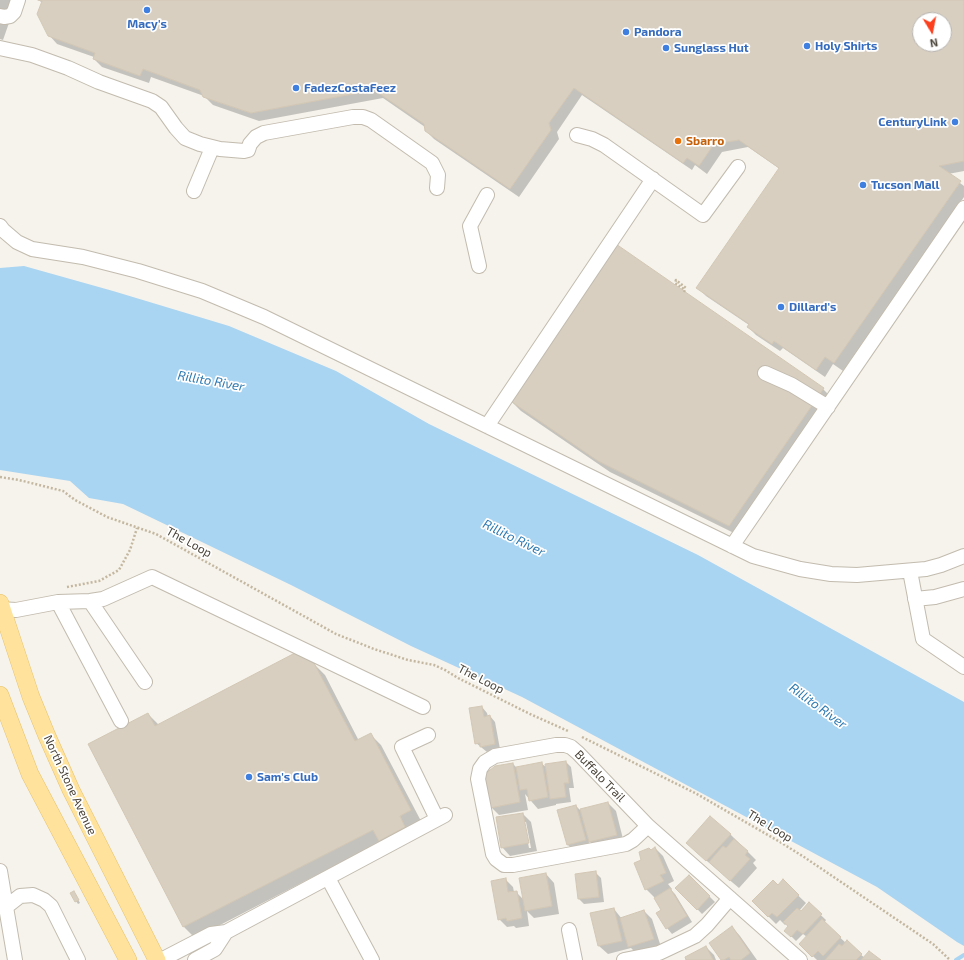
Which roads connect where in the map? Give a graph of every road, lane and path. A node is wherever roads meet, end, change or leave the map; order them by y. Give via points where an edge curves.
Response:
1 (18, 0) edge
2 (0, 16) edge
3 (0, 48) edge
4 (577, 135) dead end
5 (212, 148) junction
6 (738, 167) dead end
7 (653, 179) junction
8 (437, 188) dead end
9 (194, 191) dead end
10 (487, 196) dead end
11 (964, 208) edge
12 (1, 229) edge
13 (479, 266) dead end
14 (686, 288) dead end
15 (684, 292) dead end
16 (765, 373) dead end
17 (828, 407) junction
18 (487, 426) junction
19 (0, 476) edge
20 (137, 528) junction
21 (732, 546) junction
22 (964, 556) edge
23 (910, 571) junction
24 (964, 589) edge
25 (59, 595) junction
26 (915, 599) junction
27 (90, 601) junction
28 (1, 607) edge
29 (964, 667) edge
30 (145, 682) dead end
31 (0, 695) edge
32 (422, 707) dead end
33 (121, 721) dead end
34 (573, 733) dead end
35 (428, 735) dead end
36 (580, 736) dead end
37 (648, 826) junction
38 (0, 871) edge
39 (328, 878) junction
40 (730, 898) junction
41 (6, 907) junction
42 (569, 930) dead end
43 (226, 932) junction
44 (15, 960) edge
45 (78, 960) edge
46 (128, 960) edge
47 (157, 960) edge
48 (161, 960) edge
49 (195, 960) edge
50 (372, 960) edge
51 (575, 960) edge
52 (624, 960) edge
53 (800, 960) edge
54 (950, 960) edge

1 - 2 street via 10,16
3 - 5 street via 32,55 152,101 161,107 185,138
4 - 7 street via 604,145
5 - 8 street via 244,151 248,150 256,137 264,133 363,117 432,163 438,175
5 - 9 street
6 - 7 street via 703,215
7 - 18 street
10 - 13 street via 470,226
11 - 17 street
12 - 18 street via 17,242 32,249 112,264 169,280 232,303 297,332
14 - 15 path via 676,280 675,283 685,290
16 - 17 street via 792,385
17 - 21 street
18 - 21 street
19 - 20 path, The Loop via 63,491 107,517
20 - 25 path via 130,550 119,570 99,581
20 - 34 path, The Loop via 156,534 336,634 394,656 434,665
21 - 23 street via 769,561 816,572 857,575
22 - 23 street via 941,565
23 - 26 street
24 - 26 street via 936,597
25 - 27 street
25 - 28 street via 16,610
25 - 33 street
26 - 29 street via 925,641
27 - 30 street
27 - 32 street via 152,577
28 - 47 main road, North Stone Avenue via 47,736 71,790
31 - 46 main road via 30,774
35 - 39 street via 402,747 441,817
36 - 54 path, The Loop via 695,793 804,857 933,944
37 - 37 street, Buffalo Trail via 571,747 548,747 495,756 485,762 480,769 478,779 493,854 504,865 626,844
37 - 40 street, Buffalo Trail
38 - 41 street
39 - 43 street
39 - 50 street
40 - 52 street via 708,925 695,936 659,952
40 - 53 street, Buffalo Trail
41 - 44 street
41 - 45 street via 20,896 32,895 44,900 51,906
42 - 51 street
43 - 48 street via 211,934
43 - 49 street via 215,949

